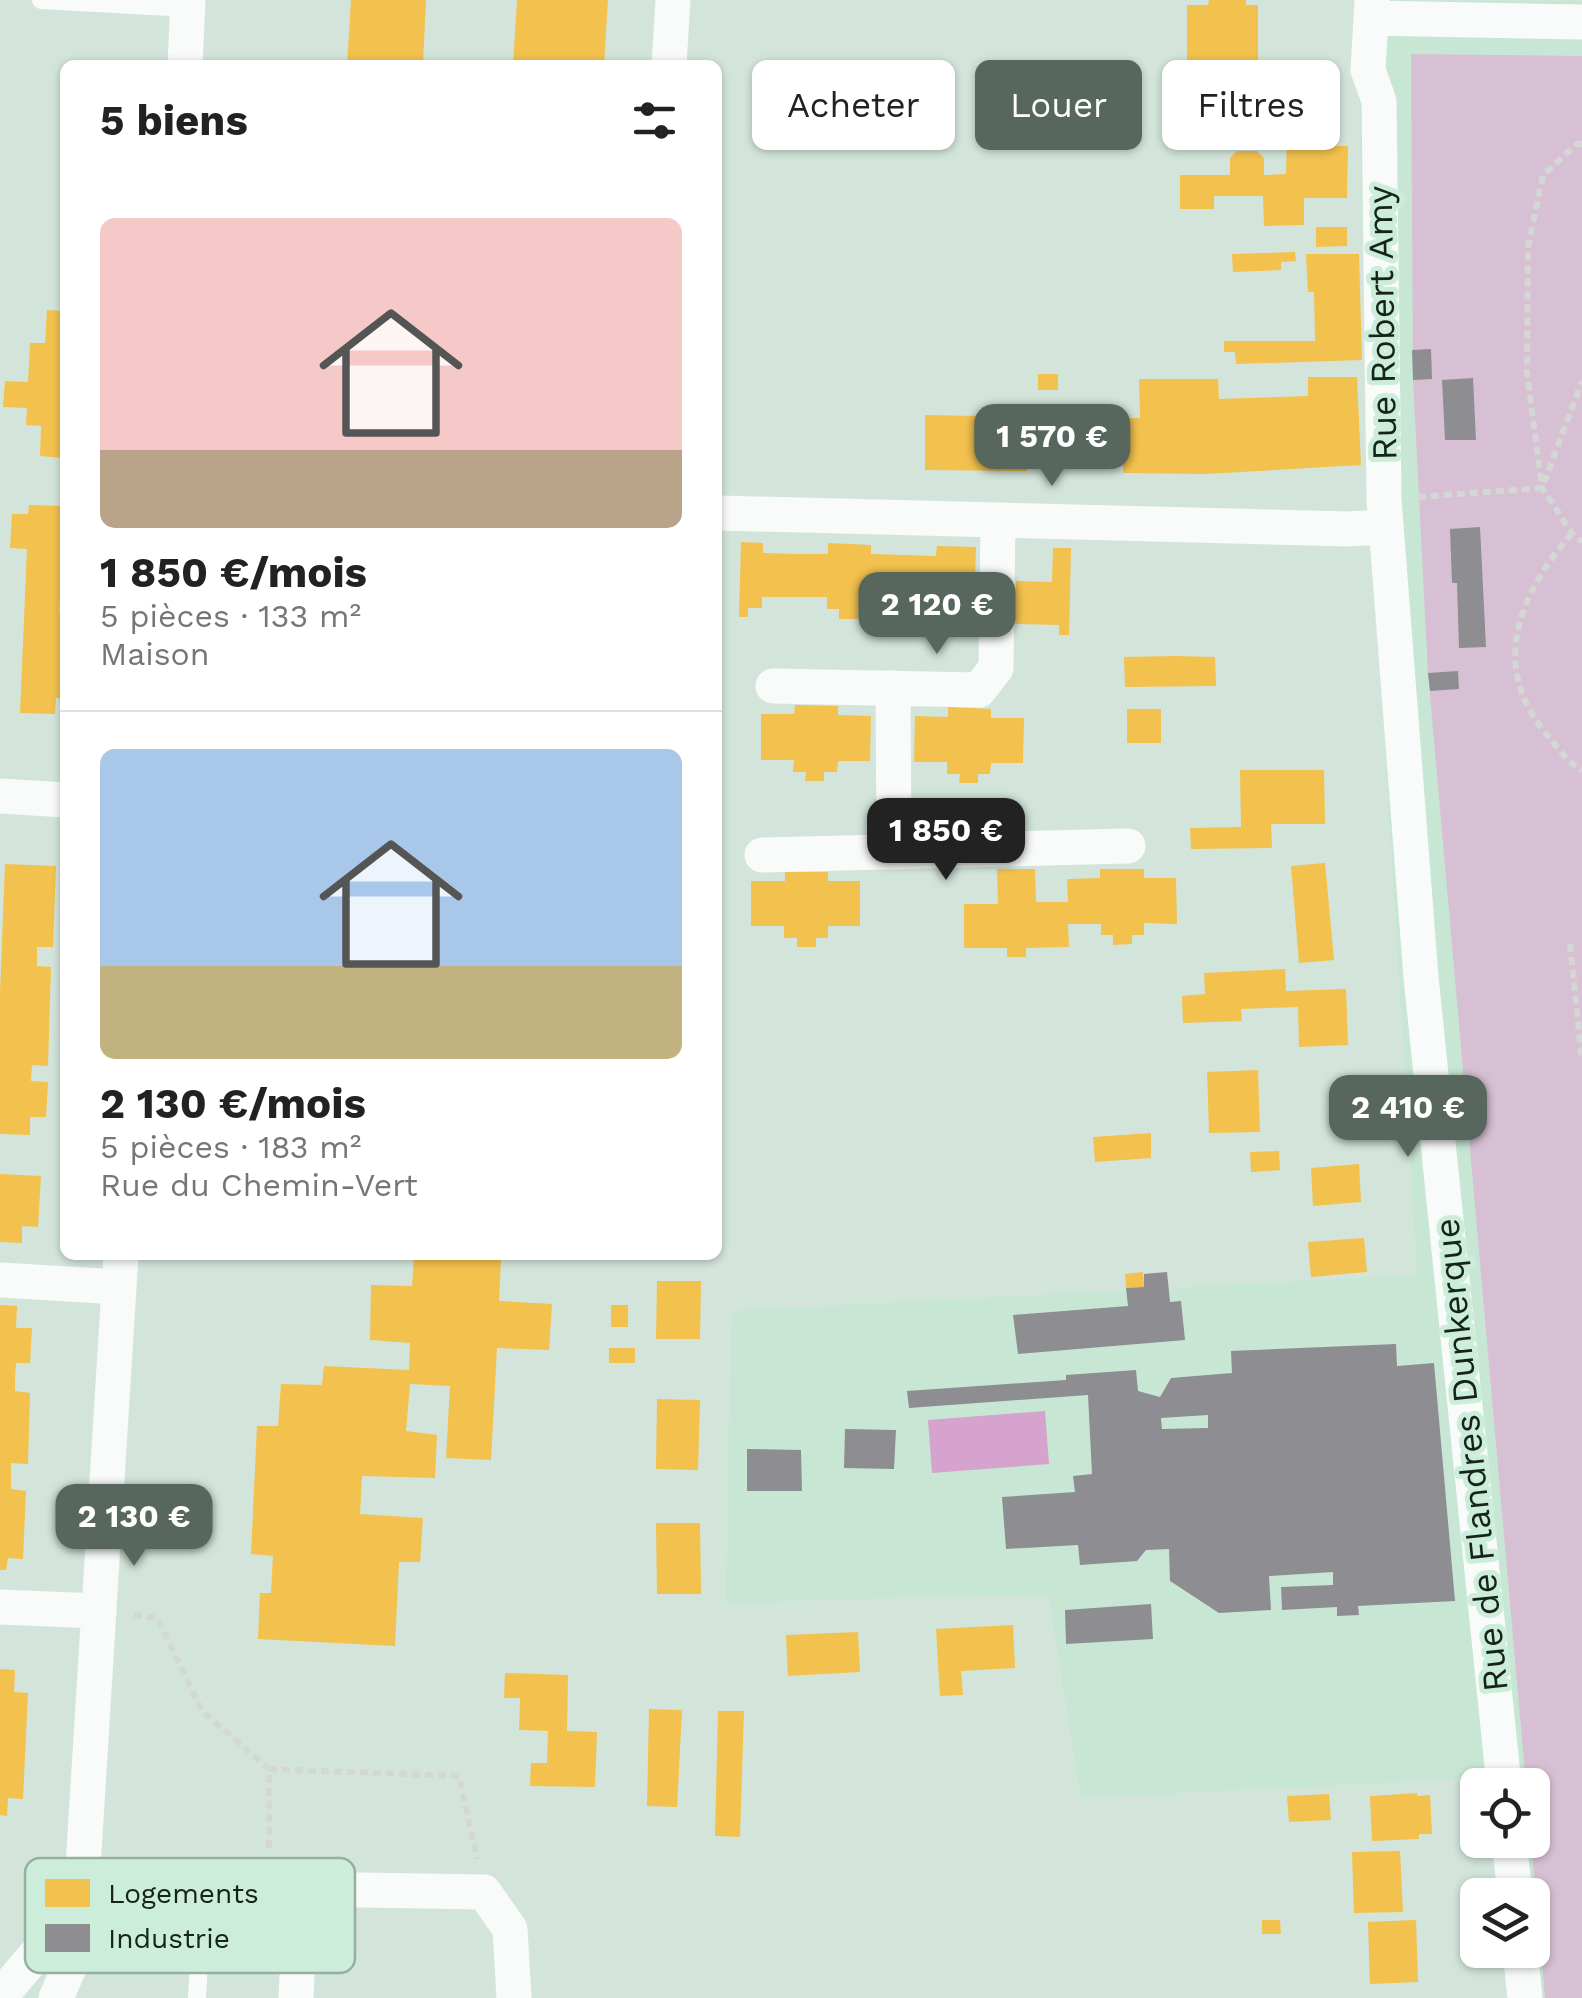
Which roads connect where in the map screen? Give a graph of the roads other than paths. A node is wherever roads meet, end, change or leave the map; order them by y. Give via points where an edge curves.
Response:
1 (42, 0) edge
2 (673, 0) edge
3 (188, 4) edge
4 (1371, 9) edge
5 (1582, 22) edge
6 (185, 60) edge
7 (669, 60) edge
8 (722, 513) edge
9 (1385, 513) junction
10 (998, 520) junction
11 (773, 686) dead end
12 (893, 688) junction
13 (0, 796) edge
14 (60, 800) edge
15 (1128, 846) dead end
16 (894, 852) junction
17 (762, 855) dead end
18 (120, 1271) edge
19 (0, 1280) edge
20 (0, 1607) edge
21 (99, 1611) junction
22 (1502, 1768) edge
23 (83, 1858) edge
24 (355, 1889) edge
25 (25, 1968) edge
26 (1522, 1968) edge
27 (67, 1973) edge
28 (198, 1973) edge
29 (294, 1973) edge
30 (0, 1998) edge
31 (56, 1998) edge
32 (197, 1998) edge
33 (296, 1998) edge
34 (514, 1998) edge
35 (1524, 1998) edge

1 - 3 lane
2 - 7 street
3 - 6 street
4 - 5 street
4 - 9 street, Rue Robert Amy via 1368,70 1380,100
8 - 10 street
9 - 10 street via 1348,529
9 - 22 street, Rue de Flandres Dunkerque via 1422,977
10 - 12 street via 996,668 979,690
11 - 12 street
12 - 16 street
13 - 14 street
15 - 16 street
16 - 17 street
18 - 19 street
18 - 21 street
20 - 21 street
21 - 23 street
24 - 34 street via 484,1892 510,1930
25 - 30 street
26 - 35 street
27 - 31 street
28 - 32 lane
29 - 33 street

